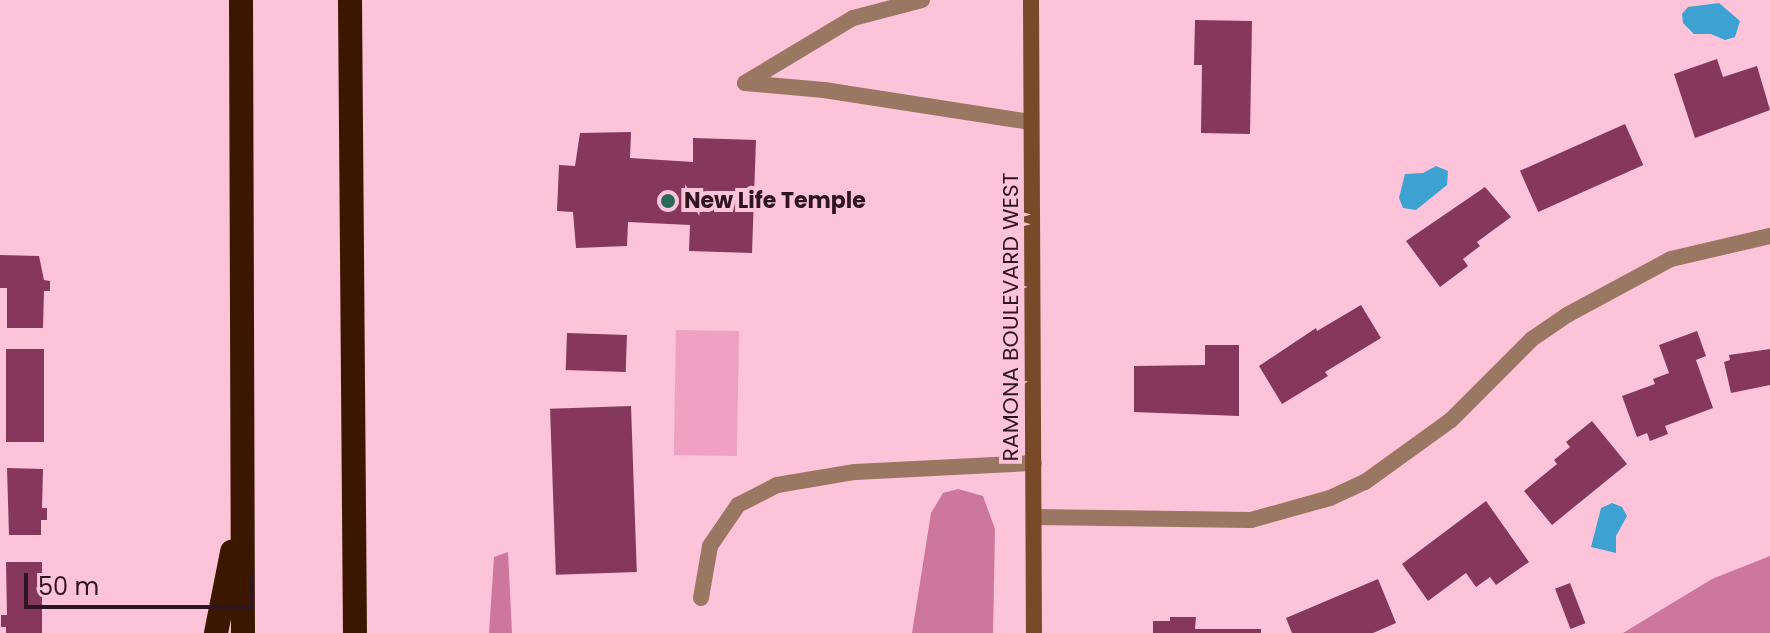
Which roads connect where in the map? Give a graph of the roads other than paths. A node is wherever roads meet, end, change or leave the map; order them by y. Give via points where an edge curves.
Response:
1 (241, 0) edge
2 (350, 0) edge
3 (922, 0) edge
4 (1031, 0) edge
5 (1031, 122) junction
6 (1770, 236) edge
7 (1034, 463) junction
8 (243, 498) junction
9 (1034, 517) junction
10 (354, 543) junction
11 (701, 598) dead end
12 (216, 633) edge
13 (243, 633) edge
14 (355, 633) edge
15 (361, 633) edge
16 (1034, 633) edge

1 - 8 highway
2 - 10 highway
3 - 5 street via 853,18 745,83
4 - 5 street, RAMONA BOULEVARD WEST
5 - 7 street, RAMONA BOULEVARD WEST
6 - 9 street via 1671,259 1567,315 1532,339 1451,420 1365,482 1330,498 1251,520
7 - 9 street, RAMONA BOULEVARD WEST
7 - 11 street via 855,472 777,485 738,505 710,546
8 - 12 highway
8 - 13 highway
9 - 16 street, RAMONA BOULEVARD WEST
10 - 14 highway
10 - 15 highway

